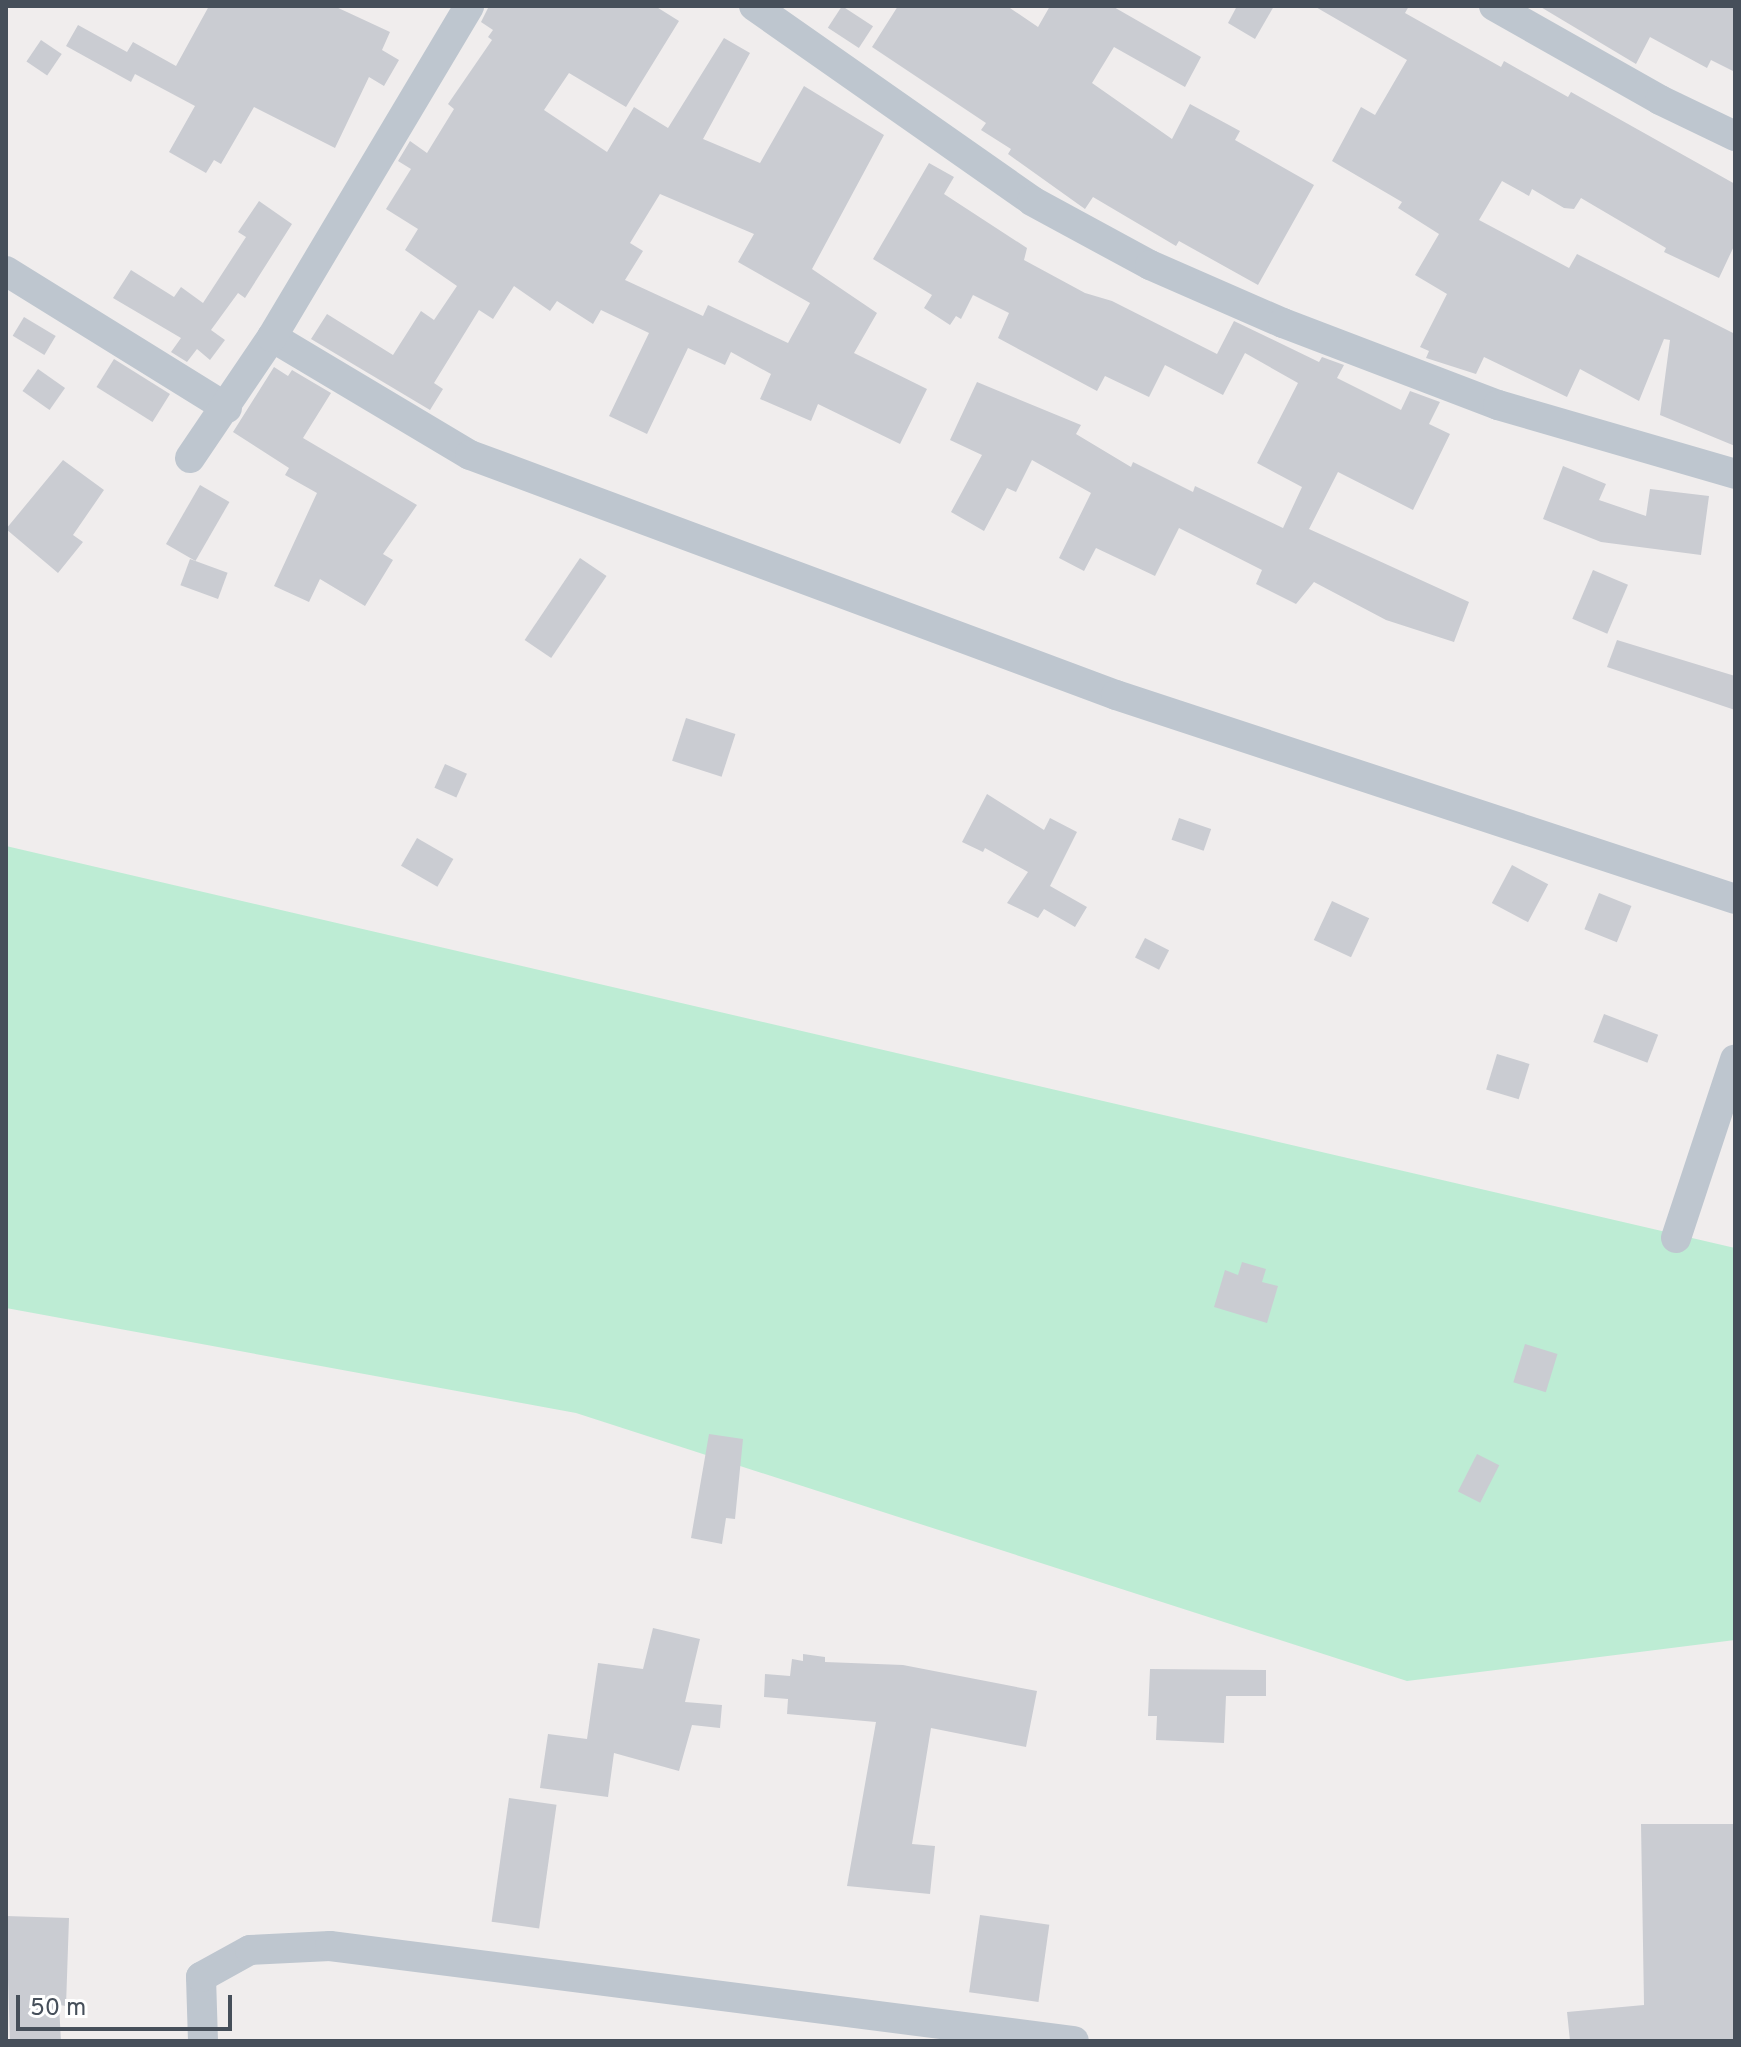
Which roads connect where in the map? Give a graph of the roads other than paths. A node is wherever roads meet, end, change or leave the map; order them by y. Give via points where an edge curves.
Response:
1 (469, 6) edge
2 (754, 6) edge
3 (1494, 6) edge
4 (1735, 136) edge
5 (6, 271) edge
6 (272, 337) junction
7 (227, 408) junction
8 (190, 458) dead end
9 (1735, 474) edge
10 (1735, 899) edge
11 (1735, 1060) edge
12 (1676, 1238) dead end
13 (203, 2041) edge
14 (1074, 2041) edge

1 - 6 street
2 - 9 street via 1032,201 1150,265 1283,323 1498,405
3 - 4 street
5 - 7 street
6 - 7 street
6 - 10 street via 470,455 1116,695
7 - 8 street
11 - 12 street
13 - 14 street via 201,1977 250,1950 330,1946

